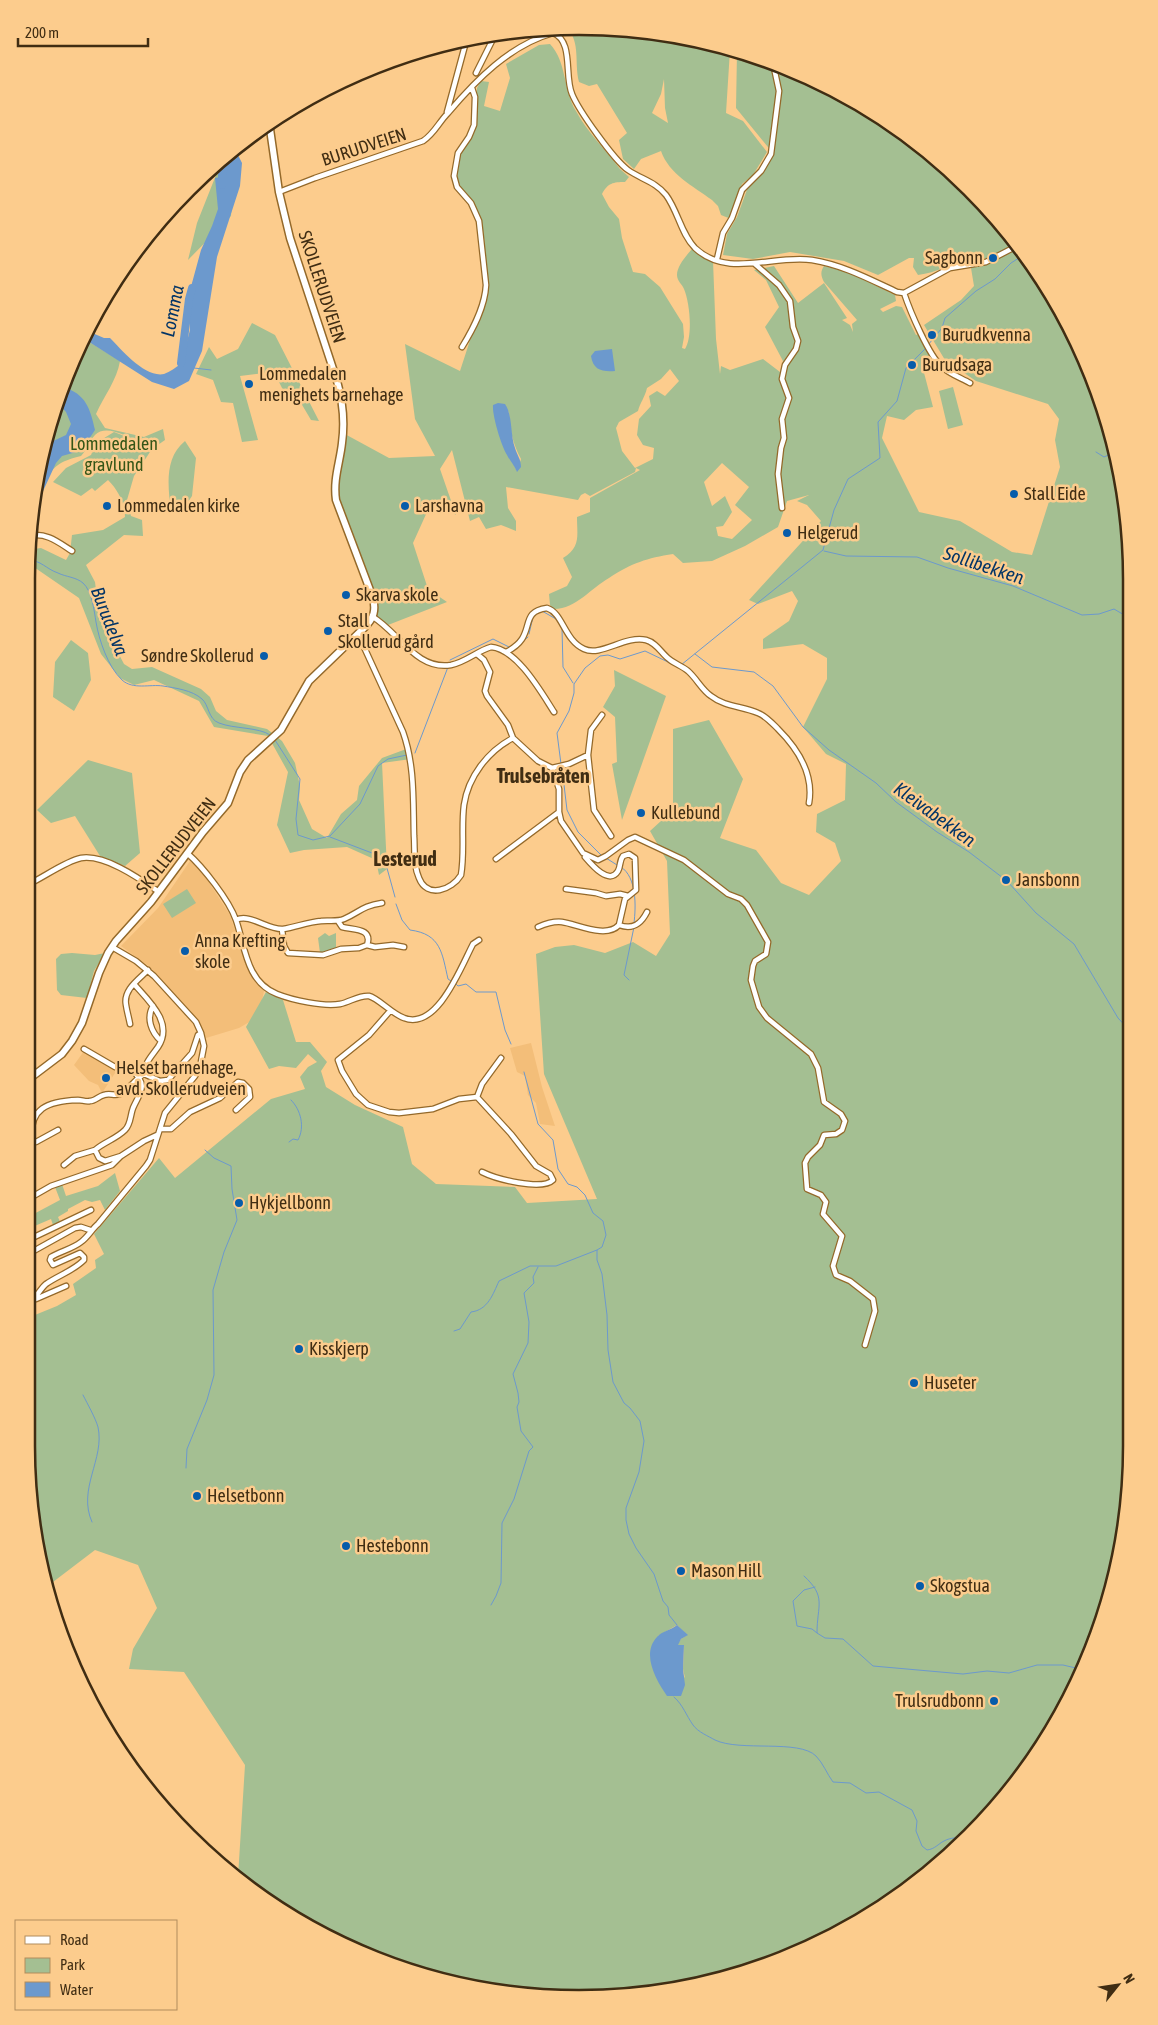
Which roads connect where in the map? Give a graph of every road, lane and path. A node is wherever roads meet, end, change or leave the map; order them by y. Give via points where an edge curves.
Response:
1 (544, 36) edge
2 (559, 36) edge
3 (491, 42) edge
4 (464, 47) edge
5 (775, 72) edge
6 (476, 73) dead end
7 (472, 88) junction
8 (446, 114) junction
9 (270, 132) edge
10 (279, 192) junction
11 (1012, 249) edge
12 (716, 259) junction
13 (755, 264) junction
14 (904, 293) junction
15 (462, 348) dead end
16 (970, 383) dead end
17 (782, 508) dead end
18 (37, 536) edge
19 (72, 551) dead end
20 (373, 617) junction
21 (358, 634) junction
22 (509, 650) junction
23 (478, 654) junction
24 (554, 712) dead end
25 (602, 715) dead end
26 (512, 738) junction
27 (588, 756) junction
28 (552, 768) junction
29 (809, 803) dead end
30 (559, 812) junction
31 (611, 836) dead end
32 (187, 853) junction
33 (583, 854) junction
34 (496, 859) dead end
35 (35, 881) edge
36 (566, 889) dead end
37 (159, 892) junction
38 (628, 896) junction
39 (382, 903) dead end
40 (647, 912) dead end
41 (236, 920) junction
42 (338, 921) junction
43 (619, 925) junction
44 (538, 927) dead end
45 (282, 929) junction
46 (480, 940) dead end
47 (367, 945) junction
48 (112, 947) junction
49 (404, 947) dead end
50 (148, 970) junction
51 (134, 984) junction
52 (152, 1006) junction
53 (390, 1011) junction
54 (130, 1024) dead end
55 (201, 1033) junction
56 (161, 1041) junction
57 (84, 1049) dead end
58 (501, 1058) dead end
59 (144, 1074) junction
60 (35, 1075) edge
61 (139, 1077) junction
62 (477, 1097) junction
63 (236, 1110) dead end
64 (35, 1115) edge
65 (160, 1129) junction
66 (58, 1130) dead end
67 (157, 1135) junction
68 (35, 1142) edge
69 (96, 1150) junction
70 (120, 1156) junction
71 (64, 1165) dead end
72 (482, 1172) dead end
73 (35, 1195) edge
74 (91, 1210) dead end
75 (90, 1230) junction
76 (35, 1237) edge
77 (35, 1250) edge
78 (66, 1286) dead end
79 (36, 1299) joint
80 (866, 1345) dead end

1 - 7 street, BURUDVEIEN via 494,64
2 - 12 street, BURUDVEIEN via 566,47 568,82 584,116 624,167 653,183 667,196 693,245
3 - 6 street
4 - 8 street, BURUDVEIEN
5 - 12 street via 779,91 771,154 761,171 742,190 723,233
7 - 8 street, BURUDVEIEN
7 - 15 street via 474,125 458,153 454,176 457,187 471,203 479,221 486,292
8 - 10 street, BURUDVEIEN via 423,142
9 - 10 street, SKOLLERUDVEIEN
10 - 20 street, SKOLLERUDVEIEN via 290,238 340,392 344,433 334,483 336,500 373,598
11 - 14 street via 986,262 950,268
12 - 13 street, BURUDVEIEN via 734,264
13 - 14 street, BURUDVEIEN via 797,259 835,265
13 - 17 street via 779,285 790,301 798,341 785,365 782,380 789,398 782,419 784,438 778,474
14 - 16 street via 935,359 943,368
18 - 19 street via 57,540
20 - 21 street, SKOLLERUDVEIEN
20 - 23 street via 385,624 413,653 431,663 447,665
21 - 26 street via 408,748 413,784 416,866 422,884 428,889 444,890 457,882 461,875 464,805 469,786 487,758
21 - 32 street, SKOLLERUDVEIEN via 309,681 281,730 248,760 228,803
22 - 23 street via 491,647
22 - 24 street
22 - 29 street via 522,639 531,616 547,608 557,615 569,638 584,649 597,650 623,641 643,639 688,671 710,695 727,705 761,714 791,743 809,780
23 - 26 street via 490,672 485,691 487,696 504,717
25 - 27 street via 591,730
26 - 28 street via 538,761
27 - 28 street
27 - 31 street via 595,814
28 - 30 street via 559,789
30 - 33 street
30 - 34 street
32 - 37 street, SKOLLERUDVEIEN
32 - 41 street via 209,876
33 - 38 street via 596,869 610,876 619,870 623,856 634,856 636,887
33 - 80 street via 598,860 628,840 638,838 684,860 753,913 768,942 766,954 753,966 751,980 758,1007 811,1054 818,1068 824,1102 841,1114 845,1121 842,1130 824,1135 817,1149 808,1157 805,1163 806,1185 811,1192 824,1198 823,1214 842,1236 833,1266 836,1275 850,1281 873,1299 875,1310
35 - 37 street via 81,858 91,858 117,867
36 - 38 street
37 - 48 street, SKOLLERUDVEIEN
38 - 43 street
39 - 42 street via 364,907
40 - 43 street via 634,927
41 - 45 street via 242,917
41 - 53 street via 249,964 256,977 271,991 330,1005 372,997
42 - 45 street via 320,921
42 - 47 street via 342,927 363,931
43 - 44 street via 609,931 578,928 560,922
45 - 47 street via 288,954 323,955
46 - 53 street via 473,944 441,1002 427,1017 413,1021
47 - 49 street
48 - 50 street
48 - 60 street, SKOLLERUDVEIEN via 72,1041 55,1060
50 - 51 street
50 - 55 street via 190,1015
51 - 52 street
51 - 54 street via 125,998
52 - 56 street via 160,1015 163,1027
52 - 56 street via 149,1018
53 - 62 street via 369,1035 338,1060 350,1086 362,1100 393,1114 432,1109 459,1098
55 - 59 street via 192,1053 168,1080 160,1081
55 - 65 street via 204,1046 200,1067 165,1113
56 - 59 street via 146,1063
57 - 61 street via 115,1067 132,1070
58 - 62 street via 482,1084
59 - 61 street
61 - 64 street via 119,1094 106,1094 91,1101 53,1102
61 - 69 street via 142,1092 130,1123
62 - 72 street via 536,1166 550,1174 553,1180 546,1184 510,1182
63 - 65 street via 250,1097 250,1089 238,1082 220,1098 190,1112 171,1129
65 - 67 street
66 - 68 street
67 - 70 street
67 - 75 street via 146,1166
69 - 70 street via 99,1158 105,1161
69 - 71 street via 75,1156
70 - 73 street via 112,1165 50,1186
74 - 76 street
75 - 77 street via 75,1228
75 - 79 street via 80,1242 51,1256 53,1265 77,1253 82,1254 84,1260 47,1284
78 - 79 street

